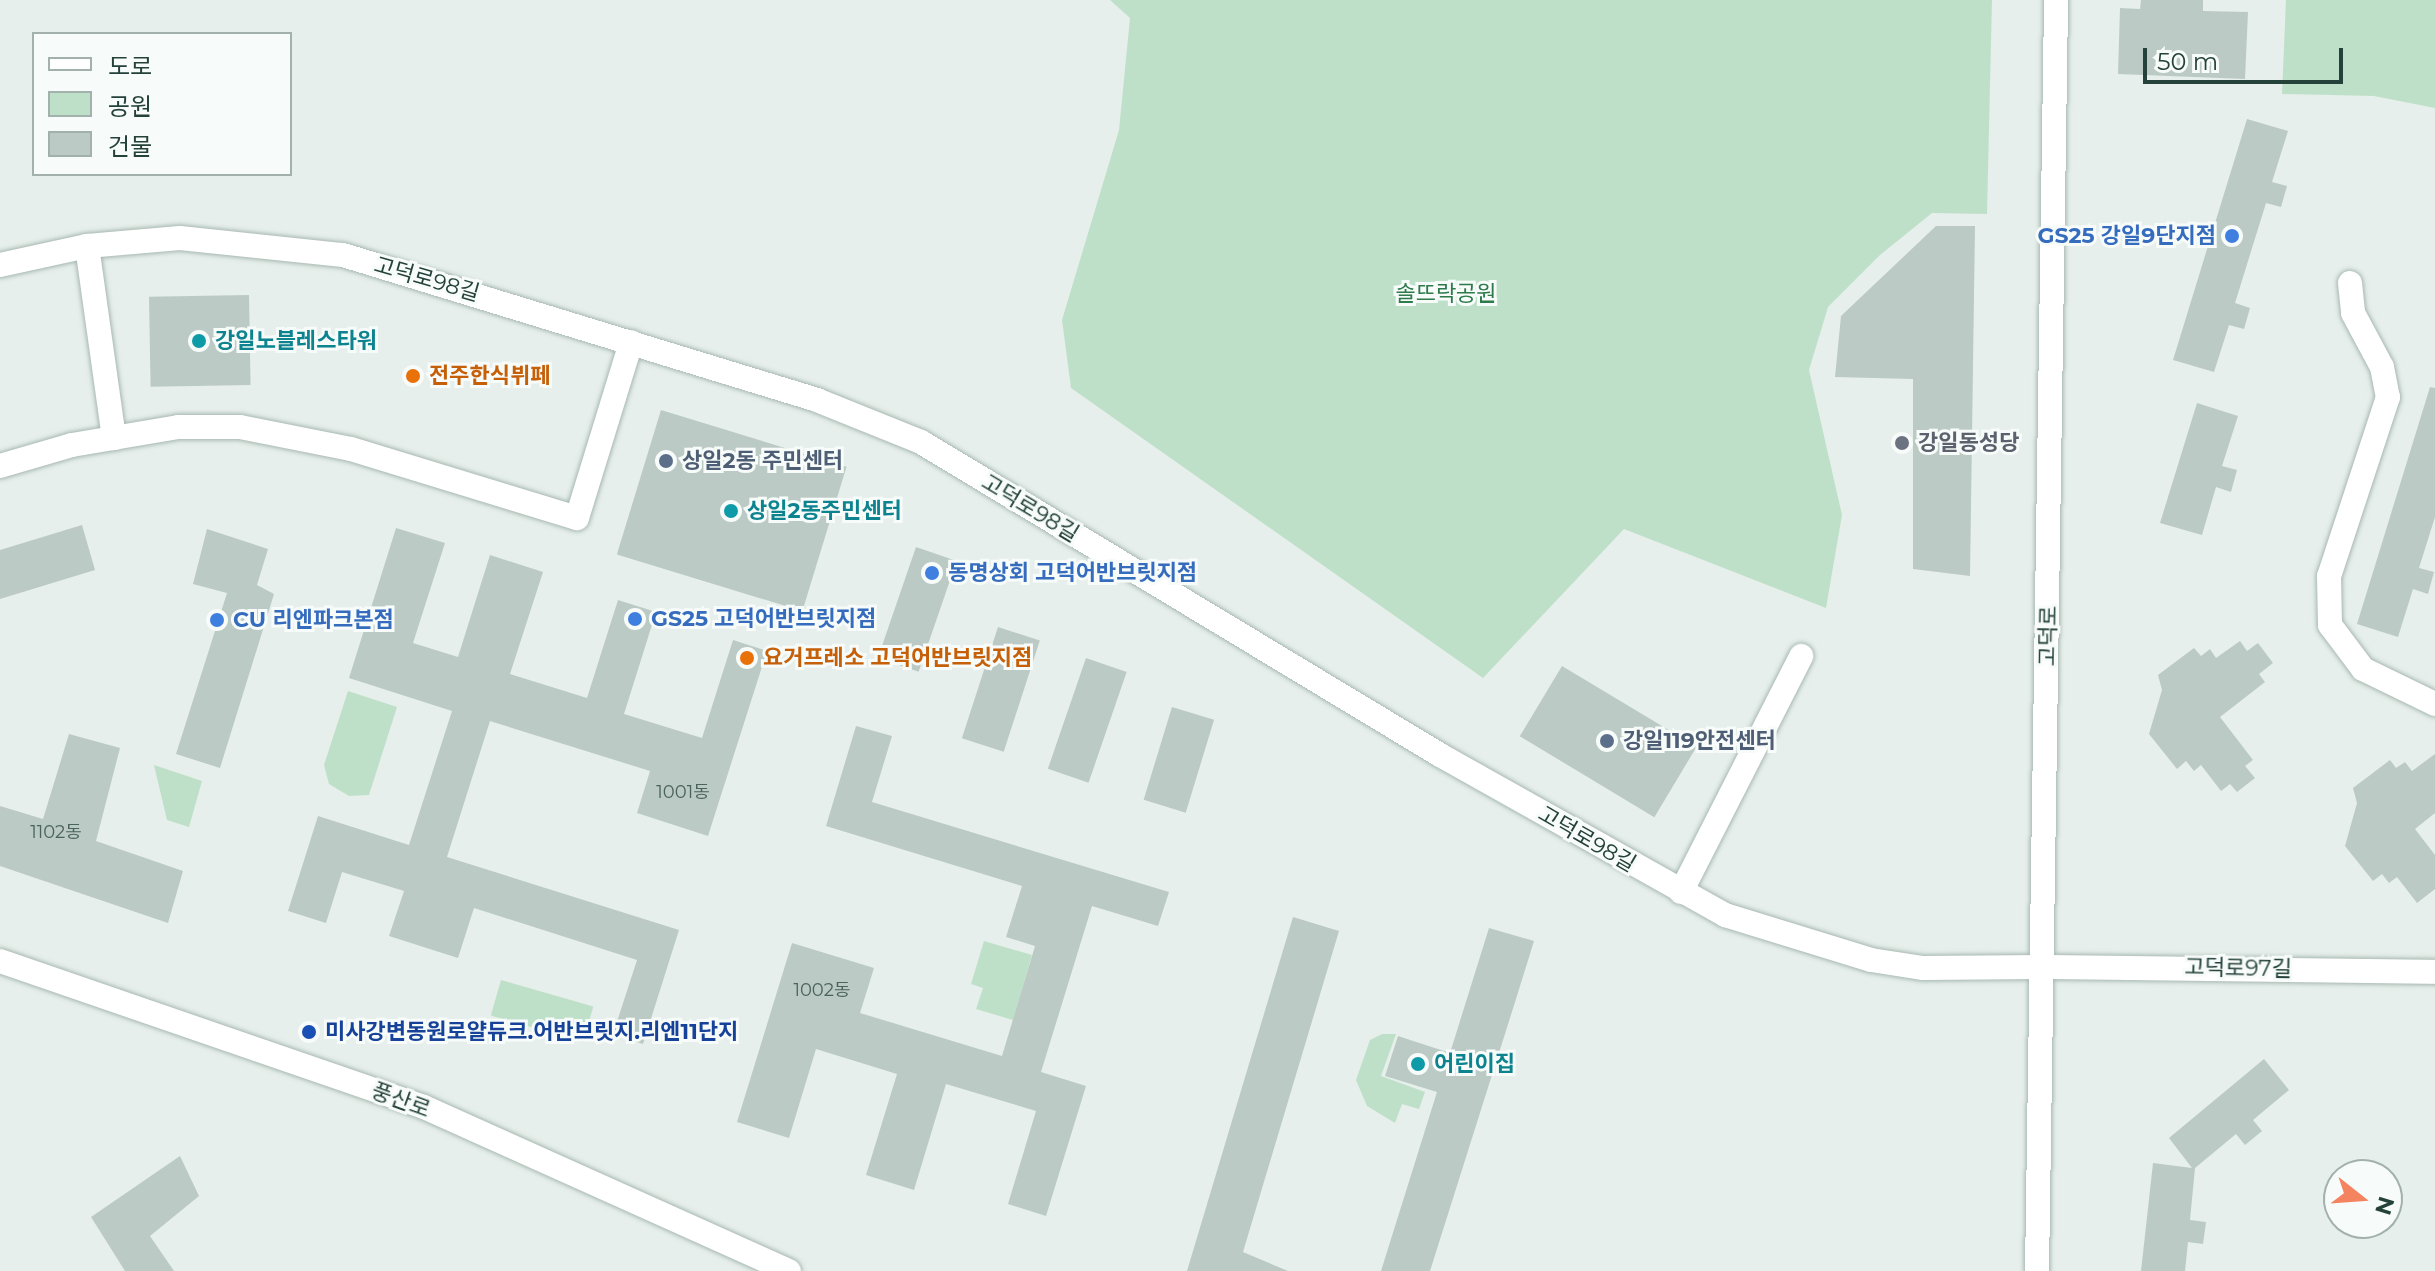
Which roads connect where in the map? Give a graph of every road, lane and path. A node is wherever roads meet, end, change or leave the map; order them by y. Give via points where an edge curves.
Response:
1 (2056, 0) edge
2 (87, 246) junction
3 (0, 265) edge
4 (2350, 283) dead end
5 (631, 342) junction
6 (114, 438) junction
7 (0, 466) edge
8 (1801, 656) dead end
9 (2435, 704) edge
10 (1681, 892) junction
11 (0, 961) edge
12 (2042, 967) junction
13 (2435, 972) edge
14 (789, 1271) edge
15 (2037, 1271) edge

1 - 12 street, 고덕로
2 - 3 street, 고덕로98길
2 - 5 street, 고덕로98길 via 212,239 343,255
2 - 6 street
4 - 9 street via 2353,313 2382,367 2388,397 2329,576 2330,625 2363,669
5 - 6 street via 577,518 301,436 178,427
5 - 10 street, 고덕로98길 via 817,400 921,442
6 - 7 street
8 - 10 street
10 - 12 street, 고덕로98길 via 1755,926 1871,960 1923,968
11 - 14 street, 풍산로 via 424,1107
12 - 13 street, 고덕로97길
12 - 15 street, 고덕로

